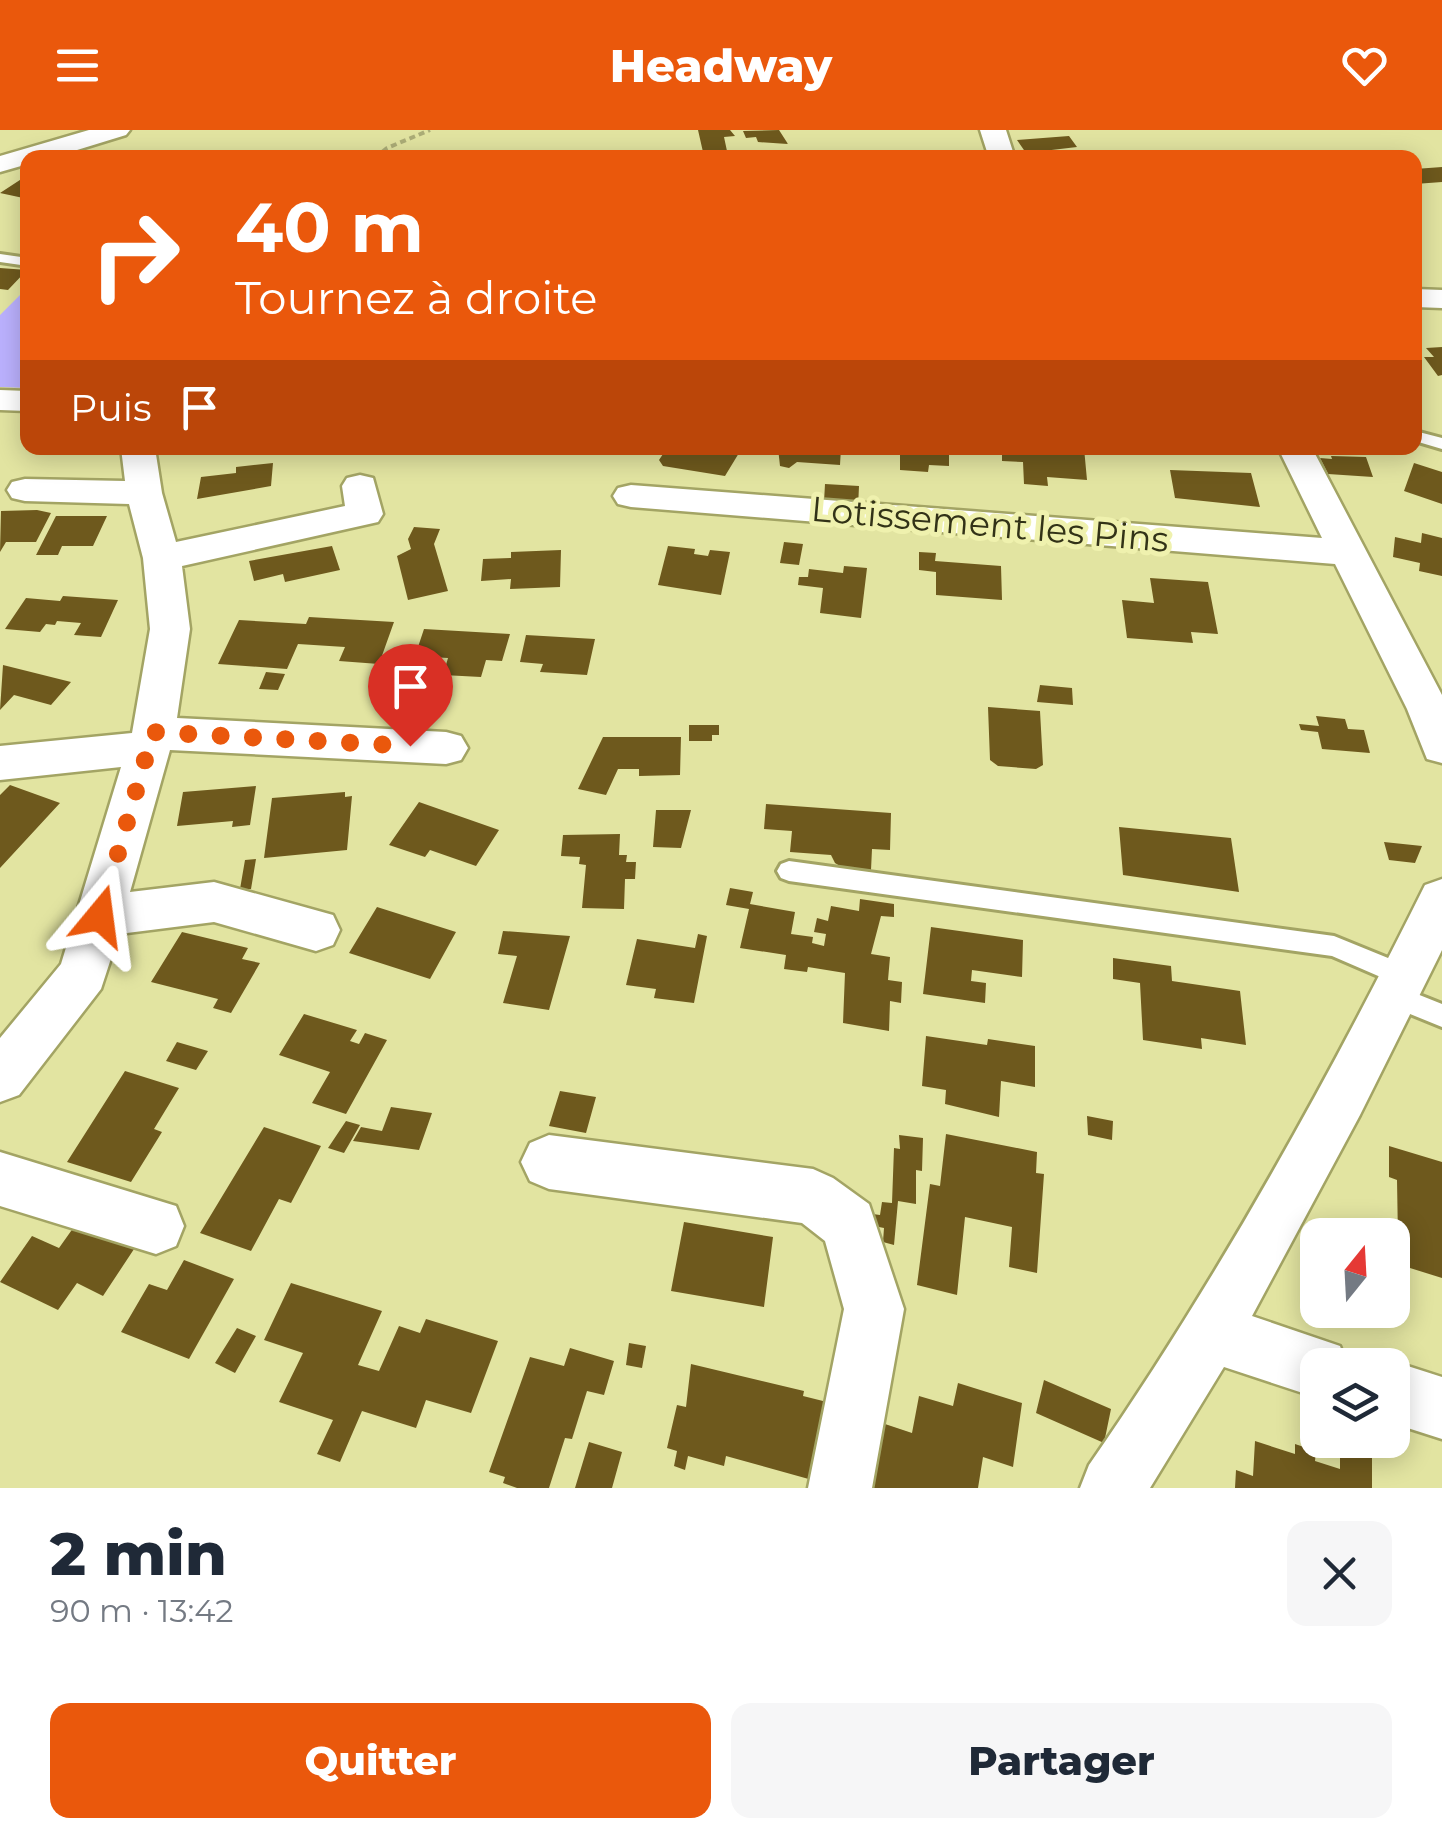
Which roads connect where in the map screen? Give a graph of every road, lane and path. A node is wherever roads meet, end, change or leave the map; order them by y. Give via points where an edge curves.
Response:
1 (117, 130) edge
2 (430, 130) edge
3 (52, 150) edge
4 (384, 150) edge
5 (139, 455) edge
6 (1299, 455) edge
7 (360, 486) dead end
8 (25, 490) dead end
9 (144, 494) junction
10 (631, 496) dead end
11 (1349, 553) junction
12 (162, 558) junction
13 (1437, 723) edge
14 (150, 740) junction
15 (446, 748) dead end
16 (0, 763) edge
17 (788, 871) dead end
18 (1442, 899) edge
19 (100, 916) junction
20 (316, 930) dead end
21 (1415, 997) edge
22 (0, 1078) edge
23 (549, 1162) dead end
24 (0, 1179) edge
25 (156, 1226) dead end
26 (1211, 1333) junction
27 (1300, 1362) edge
28 (1410, 1398) edge
29 (1442, 1408) edge
30 (840, 1488) edge
31 (1112, 1488) edge

1 - 3 street
2 - 4 path
5 - 9 street
6 - 11 street
7 - 12 street via 365,514
8 - 9 street
9 - 12 street
10 - 11 street, Lotissement les Pins
11 - 13 street
12 - 14 street via 170,629
14 - 15 street
14 - 16 street
14 - 19 street
17 - 21 lane via 1334,946
18 - 21 street
19 - 20 street via 214,902
19 - 22 street via 83,974
21 - 26 street
23 - 30 street via 813,1197 849,1224 874,1309
24 - 25 street
26 - 27 street
26 - 31 street
28 - 29 street

